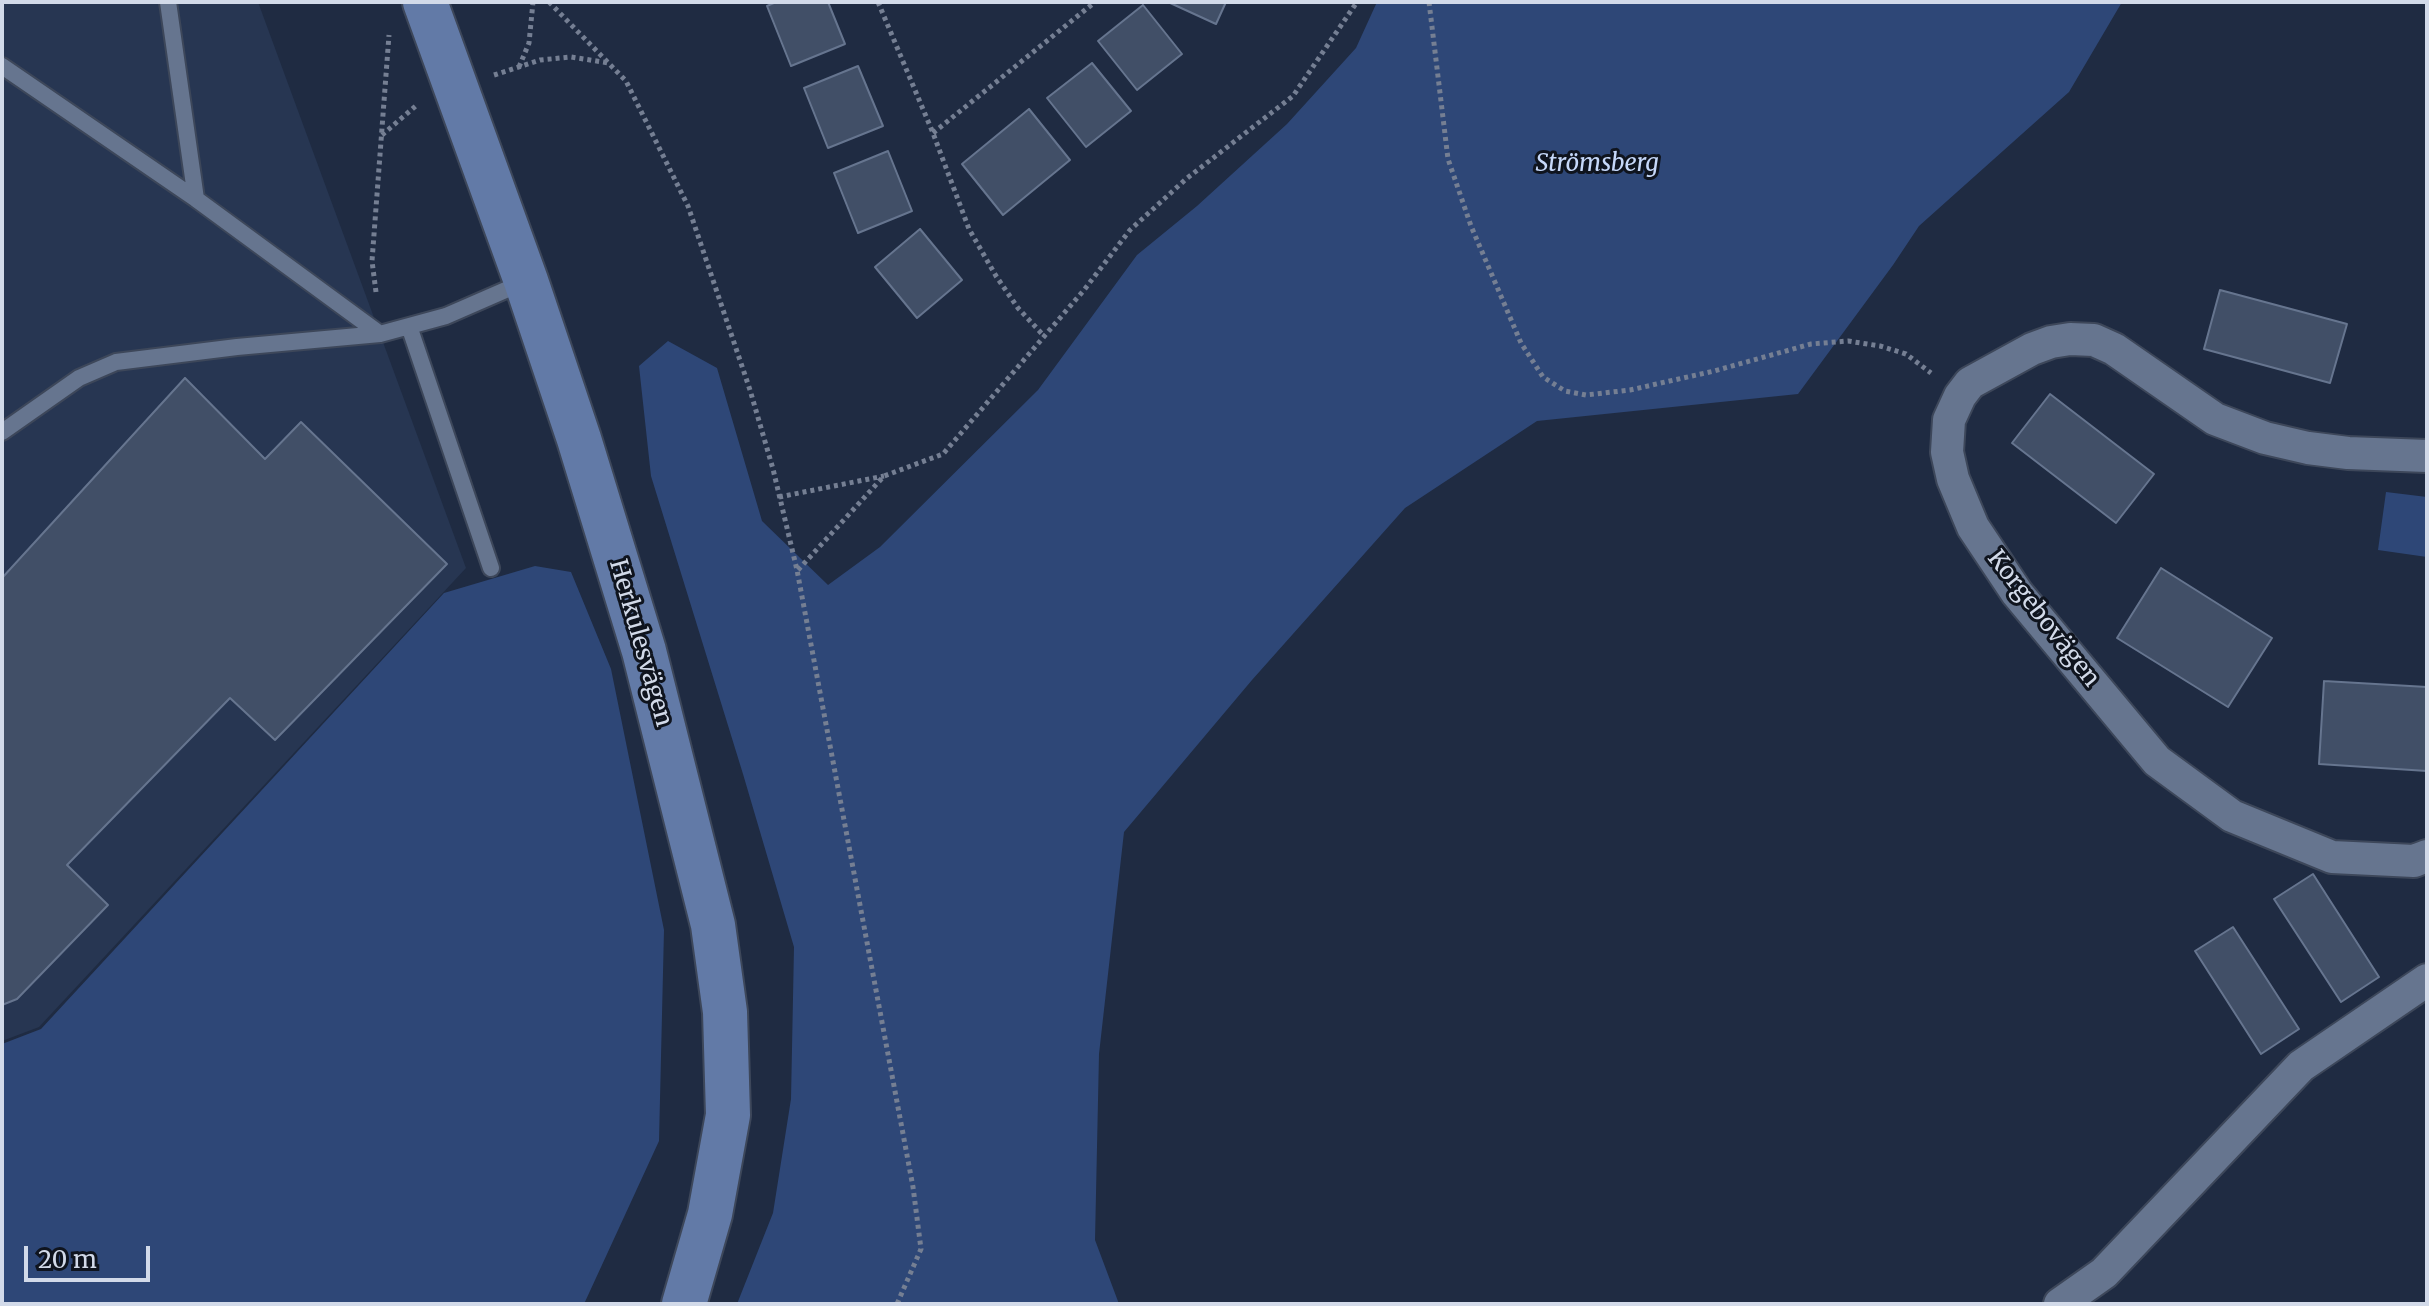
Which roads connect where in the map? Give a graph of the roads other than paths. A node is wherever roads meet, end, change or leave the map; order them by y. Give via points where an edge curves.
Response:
1 (168, 2) edge
2 (425, 2) edge
3 (2, 66) edge
4 (196, 199) junction
5 (526, 281) junction
6 (409, 326) junction
7 (380, 334) junction
8 (2, 432) edge
9 (2427, 456) edge
10 (491, 568) dead end
11 (2427, 856) edge
12 (2427, 980) edge
13 (684, 1304) edge
14 (2060, 1304) edge

1 - 4 lane
2 - 5 street, Herkulesvägen
3 - 4 lane
4 - 7 lane
5 - 6 lane
5 - 13 street, Herkulesvägen via 644,651 713,925 725,1012 728,1115 710,1214
6 - 7 lane
6 - 10 lane
7 - 8 lane via 116,362 79,378
9 - 11 street, Korgebovägen via 2348,453 2265,438 2215,419 2114,349 2094,340 2070,339 2032,349 1970,383 1949,420 1947,452 1973,527 2017,593 2157,761 2232,816 2332,857 2414,861
12 - 14 street via 2301,1066 2104,1273

